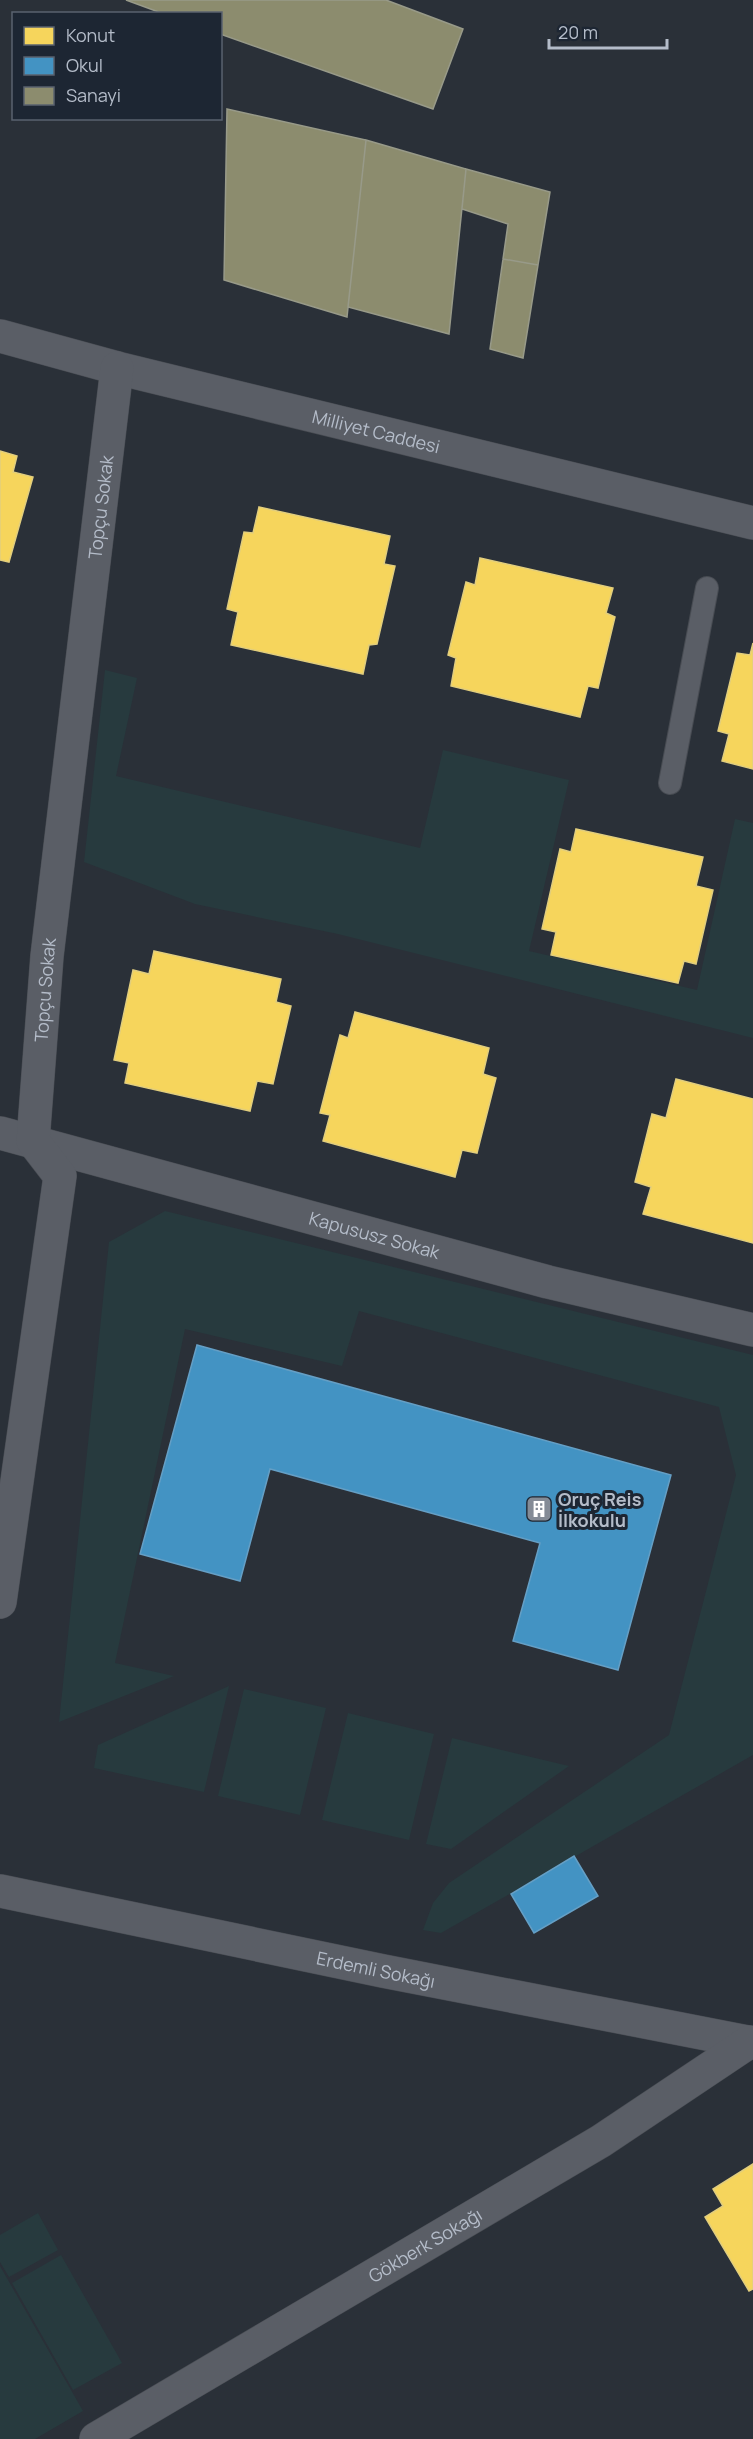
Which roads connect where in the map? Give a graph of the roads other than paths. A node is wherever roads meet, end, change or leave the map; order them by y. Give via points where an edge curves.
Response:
1 (0, 336) edge
2 (117, 368) junction
3 (753, 523) edge
4 (707, 588) dead end
5 (670, 783) dead end
6 (0, 1133) edge
7 (33, 1141) junction
8 (753, 1330) edge
9 (0, 1602) edge
10 (0, 1891) edge
11 (751, 2042) edge
12 (141, 2428) edge
13 (96, 2439) edge

1 - 2 street, Milliyet Caddesi
2 - 3 street, Milliyet Caddesi
2 - 7 street, Topçu Sokak via 48,944
4 - 5 lane
6 - 7 street, Kapususz Sokak
7 - 8 street, Kapususz Sokak via 548,1282
7 - 9 street via 60,1176
10 - 11 street, Erdemli Sokağı
11 - 12 street, Gökberk Sokağı via 601,2141
12 - 13 street, Gökberk Sokağı

